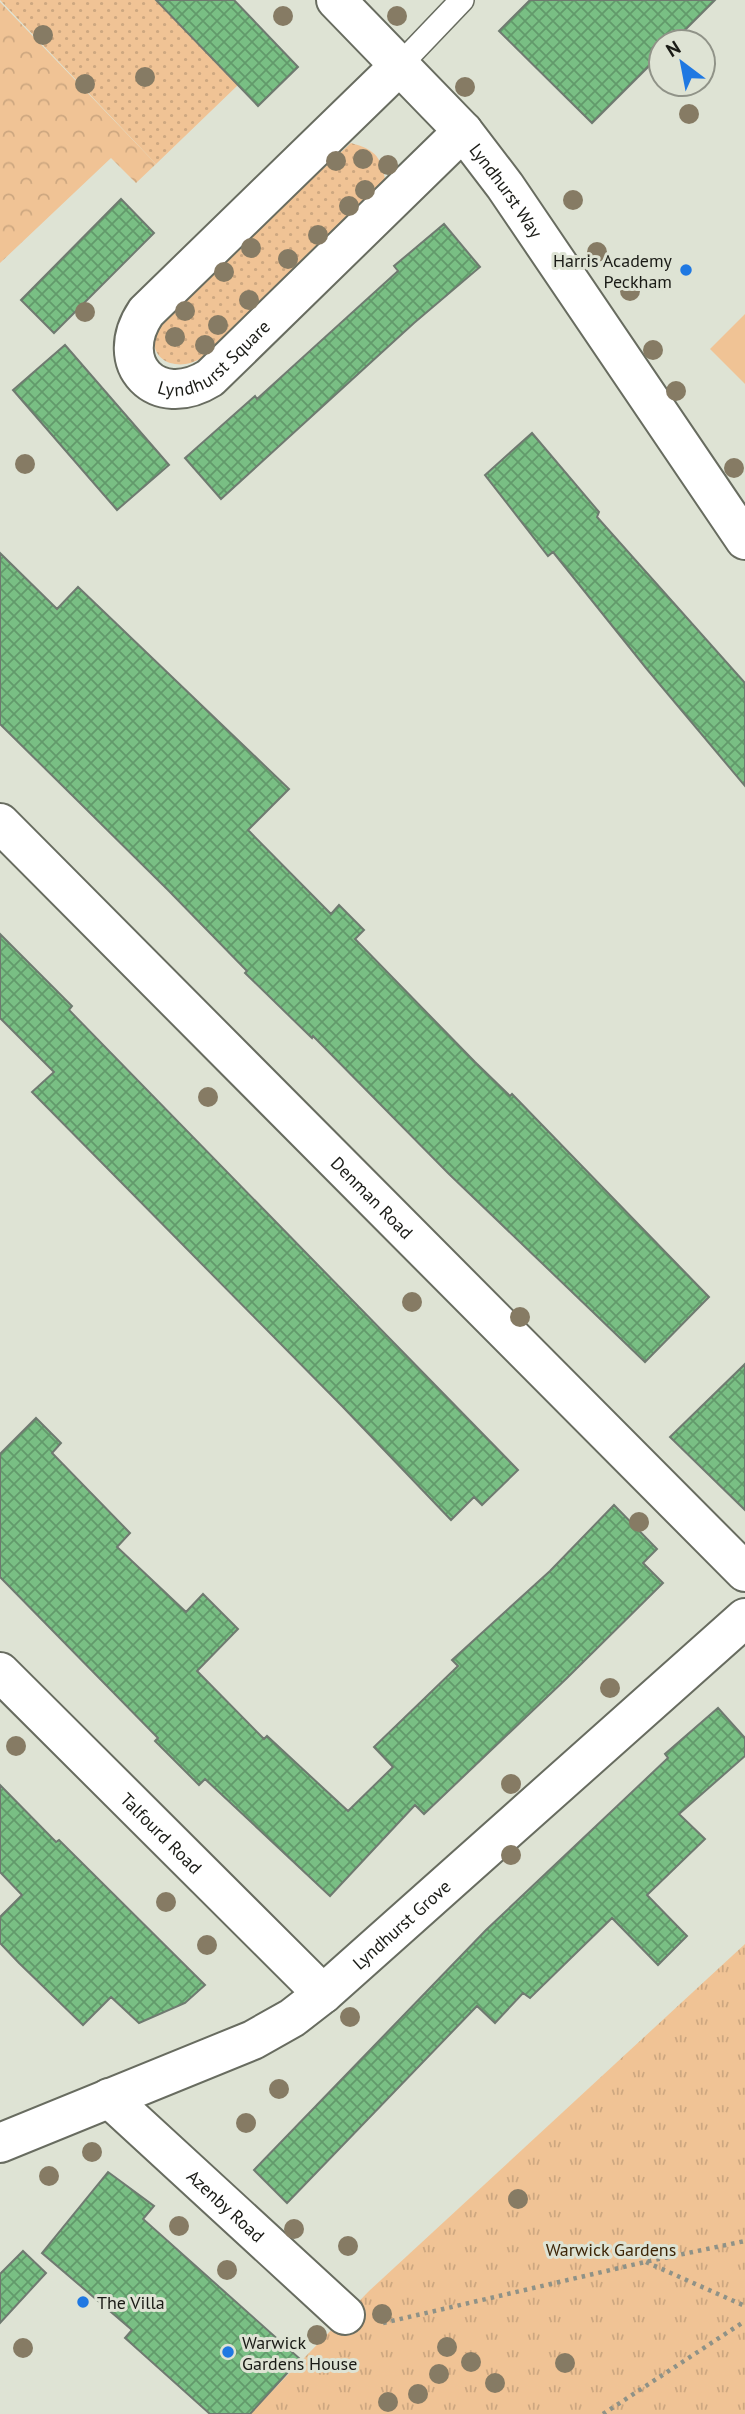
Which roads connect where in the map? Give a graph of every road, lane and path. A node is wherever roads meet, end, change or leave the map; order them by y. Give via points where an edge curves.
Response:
1 (336, 0) edge
2 (463, 0) edge
3 (399, 66) junction
4 (463, 131) junction
5 (745, 540) edge
6 (0, 823) edge
7 (745, 1572) edge
8 (745, 1618) edge
9 (0, 1672) edge
10 (323, 1994) junction
11 (109, 2098) junction
12 (0, 2143) edge
13 (745, 2241) edge
14 (645, 2262) junction
15 (745, 2306) edge
16 (345, 2315) joint
17 (745, 2322) edge
18 (603, 2414) edge

1 - 3 street, Lyndhurst Way
2 - 3 lane
3 - 4 street, Lyndhurst Way
3 - 4 street, Lyndhurst Square via 146,312 132,345 135,362 145,377 177,391 209,378
4 - 5 street, Lyndhurst Way
6 - 7 street, Denman Road
8 - 10 street, Lyndhurst Grove
9 - 10 street, Talfourd Road
10 - 11 street, Lyndhurst Grove via 253,2040
11 - 12 street, Lyndhurst Grove
11 - 16 street, Azenby Road
13 - 14 path
14 - 15 path
14 - 16 path via 387,2324
17 - 18 path

